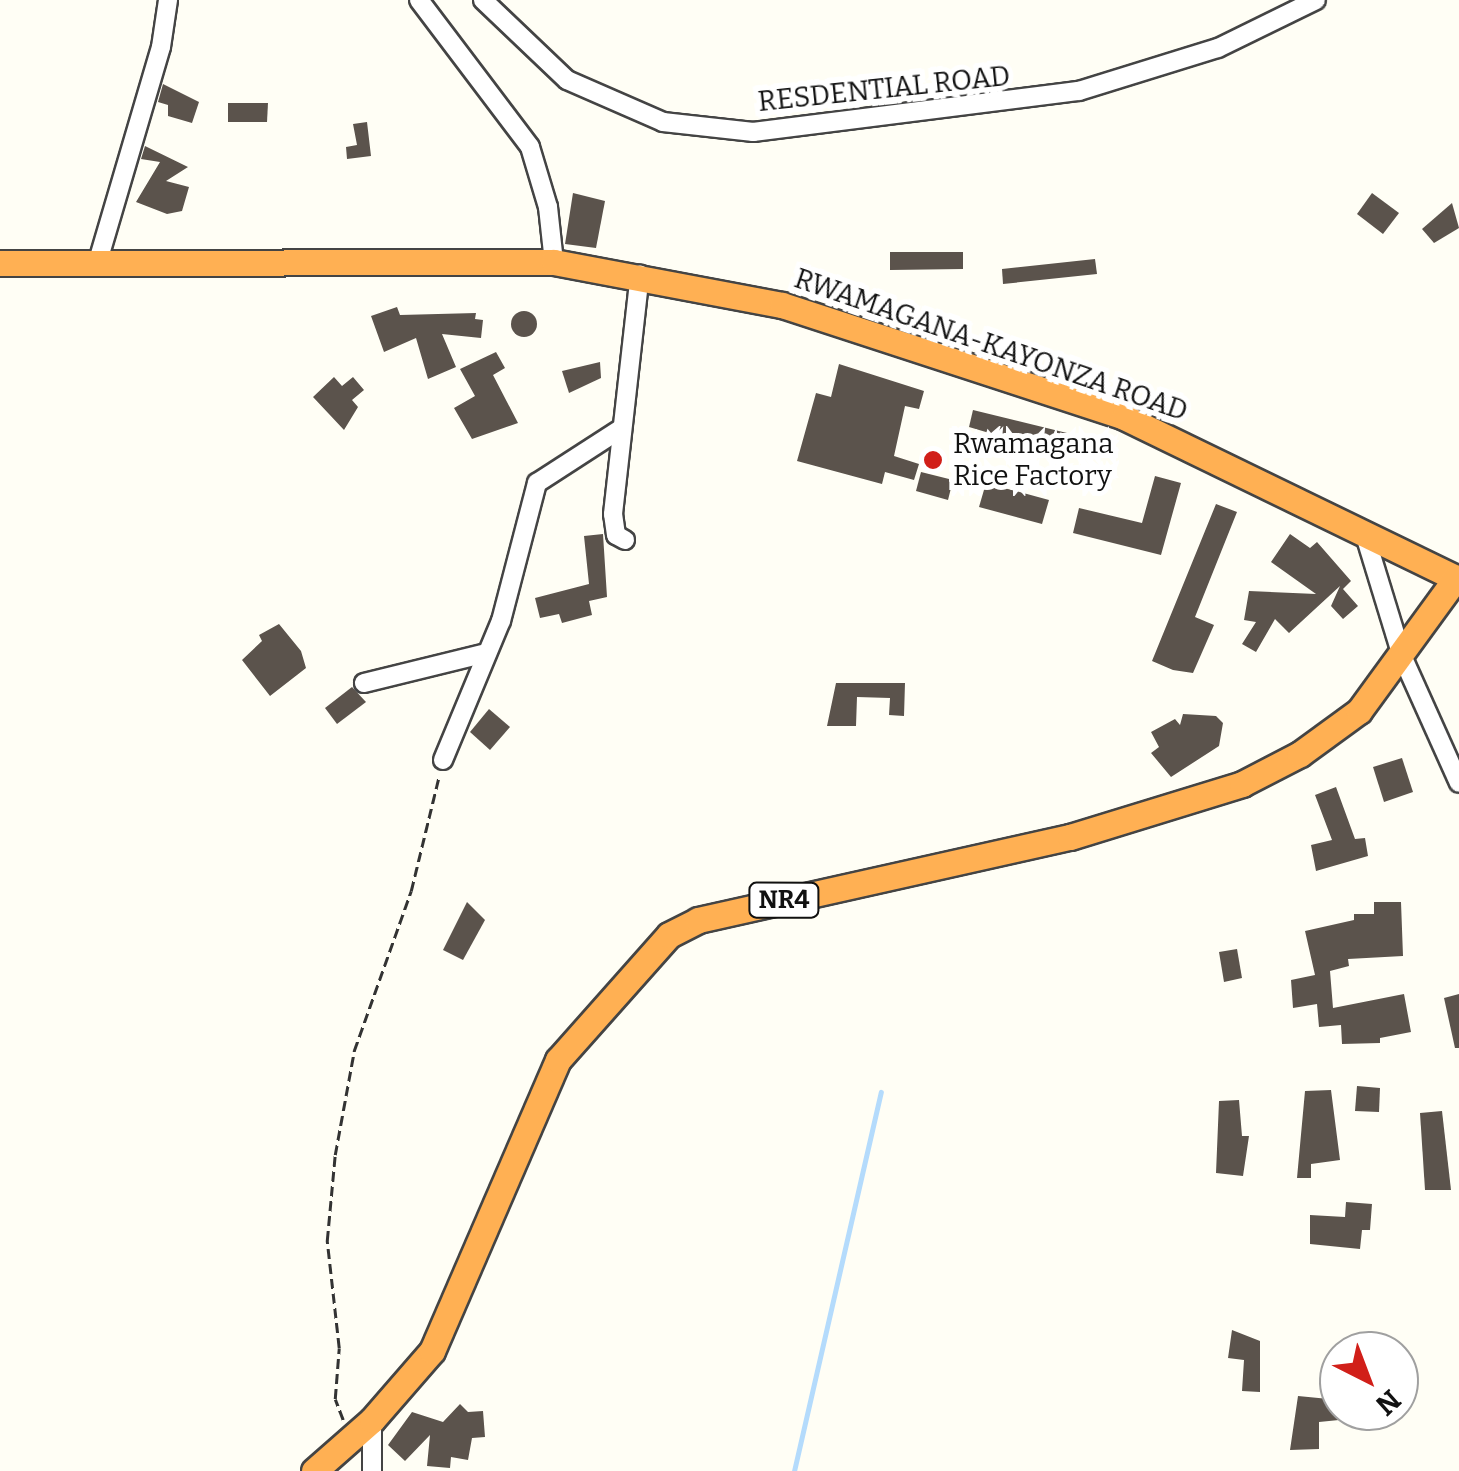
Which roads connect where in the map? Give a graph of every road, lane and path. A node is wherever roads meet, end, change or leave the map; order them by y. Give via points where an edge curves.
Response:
1 (168, 0) edge
2 (419, 0) edge
3 (483, 0) edge
4 (1316, 0) edge
5 (98, 261) junction
6 (554, 262) junction
7 (0, 263) edge
8 (640, 275) junction
9 (622, 428) junction
10 (1364, 532) junction
11 (625, 540) dead end
12 (1457, 579) edge
13 (486, 653) junction
14 (1402, 656) junction
15 (364, 683) dead end
16 (443, 760) joint
17 (1459, 783) edge
18 (363, 1428) junction
19 (314, 1471) edge
20 (372, 1471) edge

1 - 5 street via 161,47
2 - 6 street via 530,147 544,189
3 - 4 street, RESDENTIAL ROAD via 566,80 663,122 753,132 1079,91 1218,48
5 - 6 highway, RWAMAGANA-KAYONZA ROAD / NR4
5 - 7 highway, RWAMAGANA-KAYONZA ROAD / NR4
6 - 8 highway, RWAMAGANA-KAYONZA ROAD / NR4
8 - 9 street
8 - 10 highway, RWAMAGANA-KAYONZA ROAD / NR4 via 815,314 1124,417
9 - 11 street via 613,526
9 - 13 street via 537,482 520,565
10 - 12 highway, RWAMAGANA-KAYONZA ROAD / NR4
10 - 14 street
12 - 14 highway, NR4
13 - 15 street
13 - 16 street
14 - 17 street
14 - 18 highway, NR4 via 1332,734 1226,790 1070,838 698,920 669,935 558,1060 432,1351
16 - 18 path via 411,891 354,1051 335,1154 326,1241 339,1348 335,1398
18 - 19 highway, NR4
18 - 20 street

